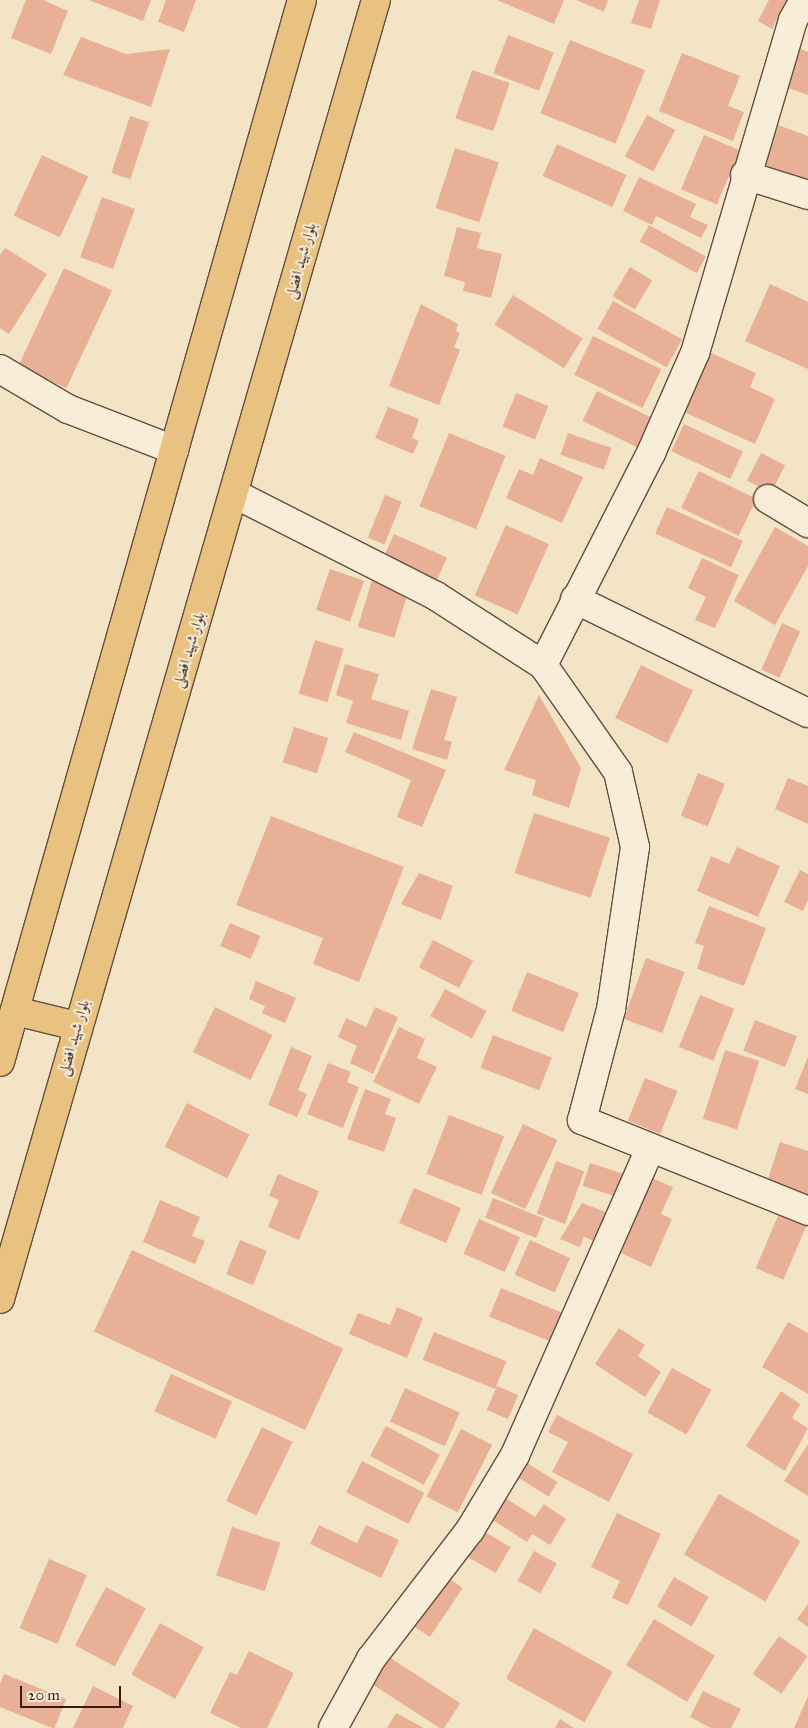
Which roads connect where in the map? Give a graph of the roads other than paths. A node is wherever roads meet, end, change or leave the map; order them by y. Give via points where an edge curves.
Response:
1 (302, 0) edge
2 (376, 0) edge
3 (804, 0) edge
4 (745, 176) junction
5 (808, 196) edge
6 (0, 368) edge
7 (174, 450) junction
8 (235, 494) junction
9 (768, 499) dead end
10 (808, 523) edge
11 (575, 599) junction
12 (543, 665) junction
13 (808, 713) edge
14 (15, 1010) junction
15 (77, 1026) junction
16 (0, 1059) edge
17 (650, 1149) junction
18 (808, 1211) edge
19 (0, 1299) edge
20 (333, 1728) edge

1 - 7 main road
2 - 8 main road, بلوار شهید افضلی
3 - 4 street via 793,20
4 - 5 street
4 - 11 street via 695,354 651,453
6 - 7 street via 68,409
7 - 14 main road
8 - 12 street via 436,596
8 - 15 main road, بلوار شهید افضلی
9 - 10 street
11 - 12 street
11 - 13 street
12 - 17 street via 618,772 635,847 611,1009 582,1120
14 - 15 main road
14 - 16 main road
15 - 19 main road, بلوار شهید افضلی
17 - 18 street
17 - 20 street via 515,1455 470,1530 371,1658

